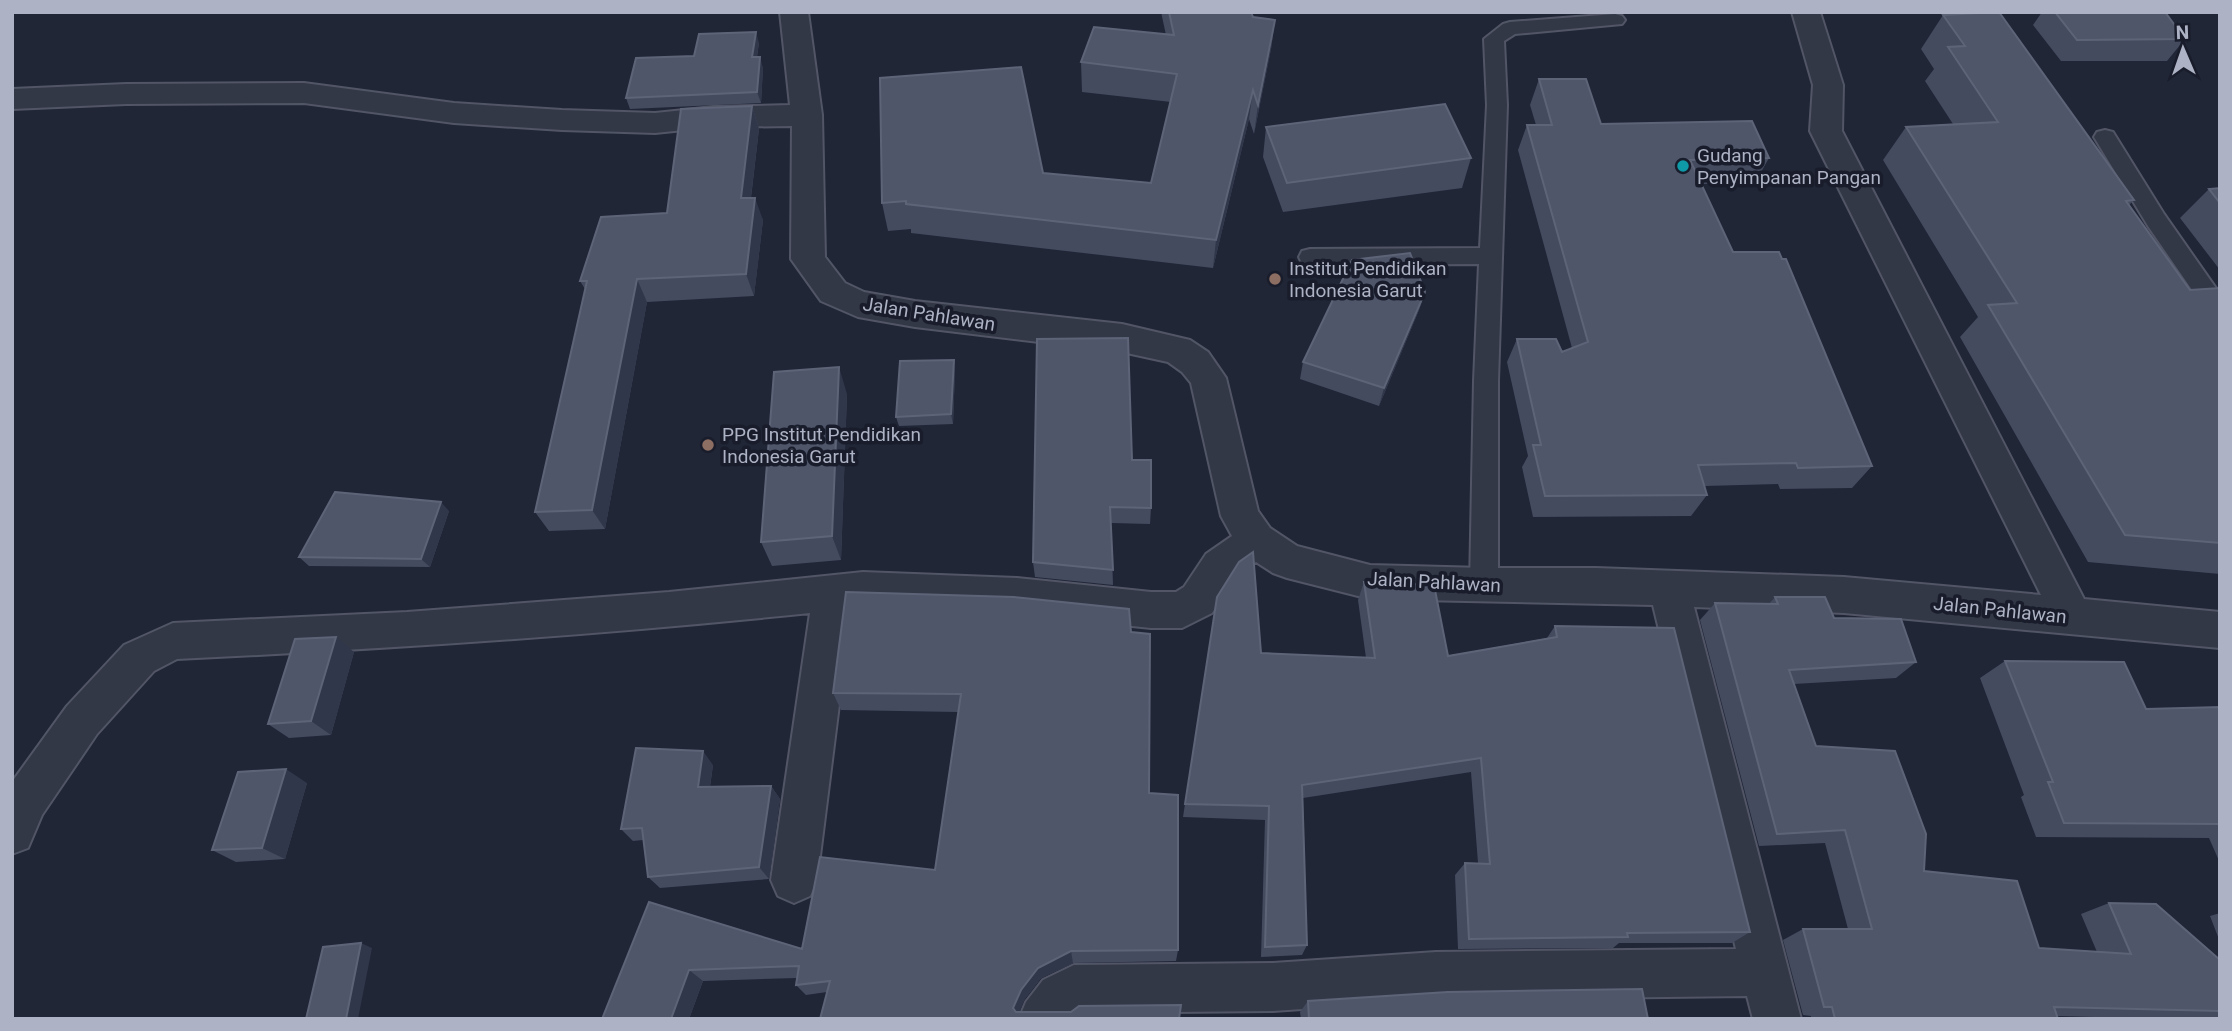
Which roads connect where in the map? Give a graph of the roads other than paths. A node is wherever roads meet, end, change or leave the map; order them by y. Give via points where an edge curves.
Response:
1 (794, 12) edge
2 (1805, 12) edge
3 (1615, 20) dead end
4 (12, 99) edge
5 (807, 115) junction
6 (2105, 136) dead end
7 (1491, 256) junction
8 (1310, 257) dead end
9 (2220, 313) edge
10 (1256, 541) junction
11 (1484, 586) junction
12 (1669, 588) junction
13 (833, 593) junction
14 (2072, 617) junction
15 (2220, 630) edge
16 (12, 832) edge
17 (794, 880) dead end
18 (1767, 972) junction
19 (1043, 1019) edge
20 (1777, 1019) edge

1 - 5 street, Jalan Pahlawan
2 - 14 street via 1828,85 1826,131
3 - 7 lane via 1510,28 1494,39 1497,105
4 - 5 street via 304,93 454,113 562,120 655,123
5 - 10 street, Jalan Pahlawan via 808,259 832,292 858,304 915,314 1122,338 1178,350 1208,378 1240,516
6 - 9 lane
7 - 8 lane
7 - 11 lane
10 - 11 street, Jalan Pahlawan via 1287,561 1370,582
10 - 13 street via 1220,566 1198,600 1182,610 1017,596
11 - 12 street, Jalan Pahlawan
12 - 14 street, Jalan Pahlawan via 1844,595
12 - 18 street
13 - 16 street via 407,630 173,641 139,657 82,720 26,800
13 - 17 street
14 - 15 street, Jalan Pahlawan
18 - 19 street via 1436,976 1273,987 1074,989 1060,997
18 - 20 street

